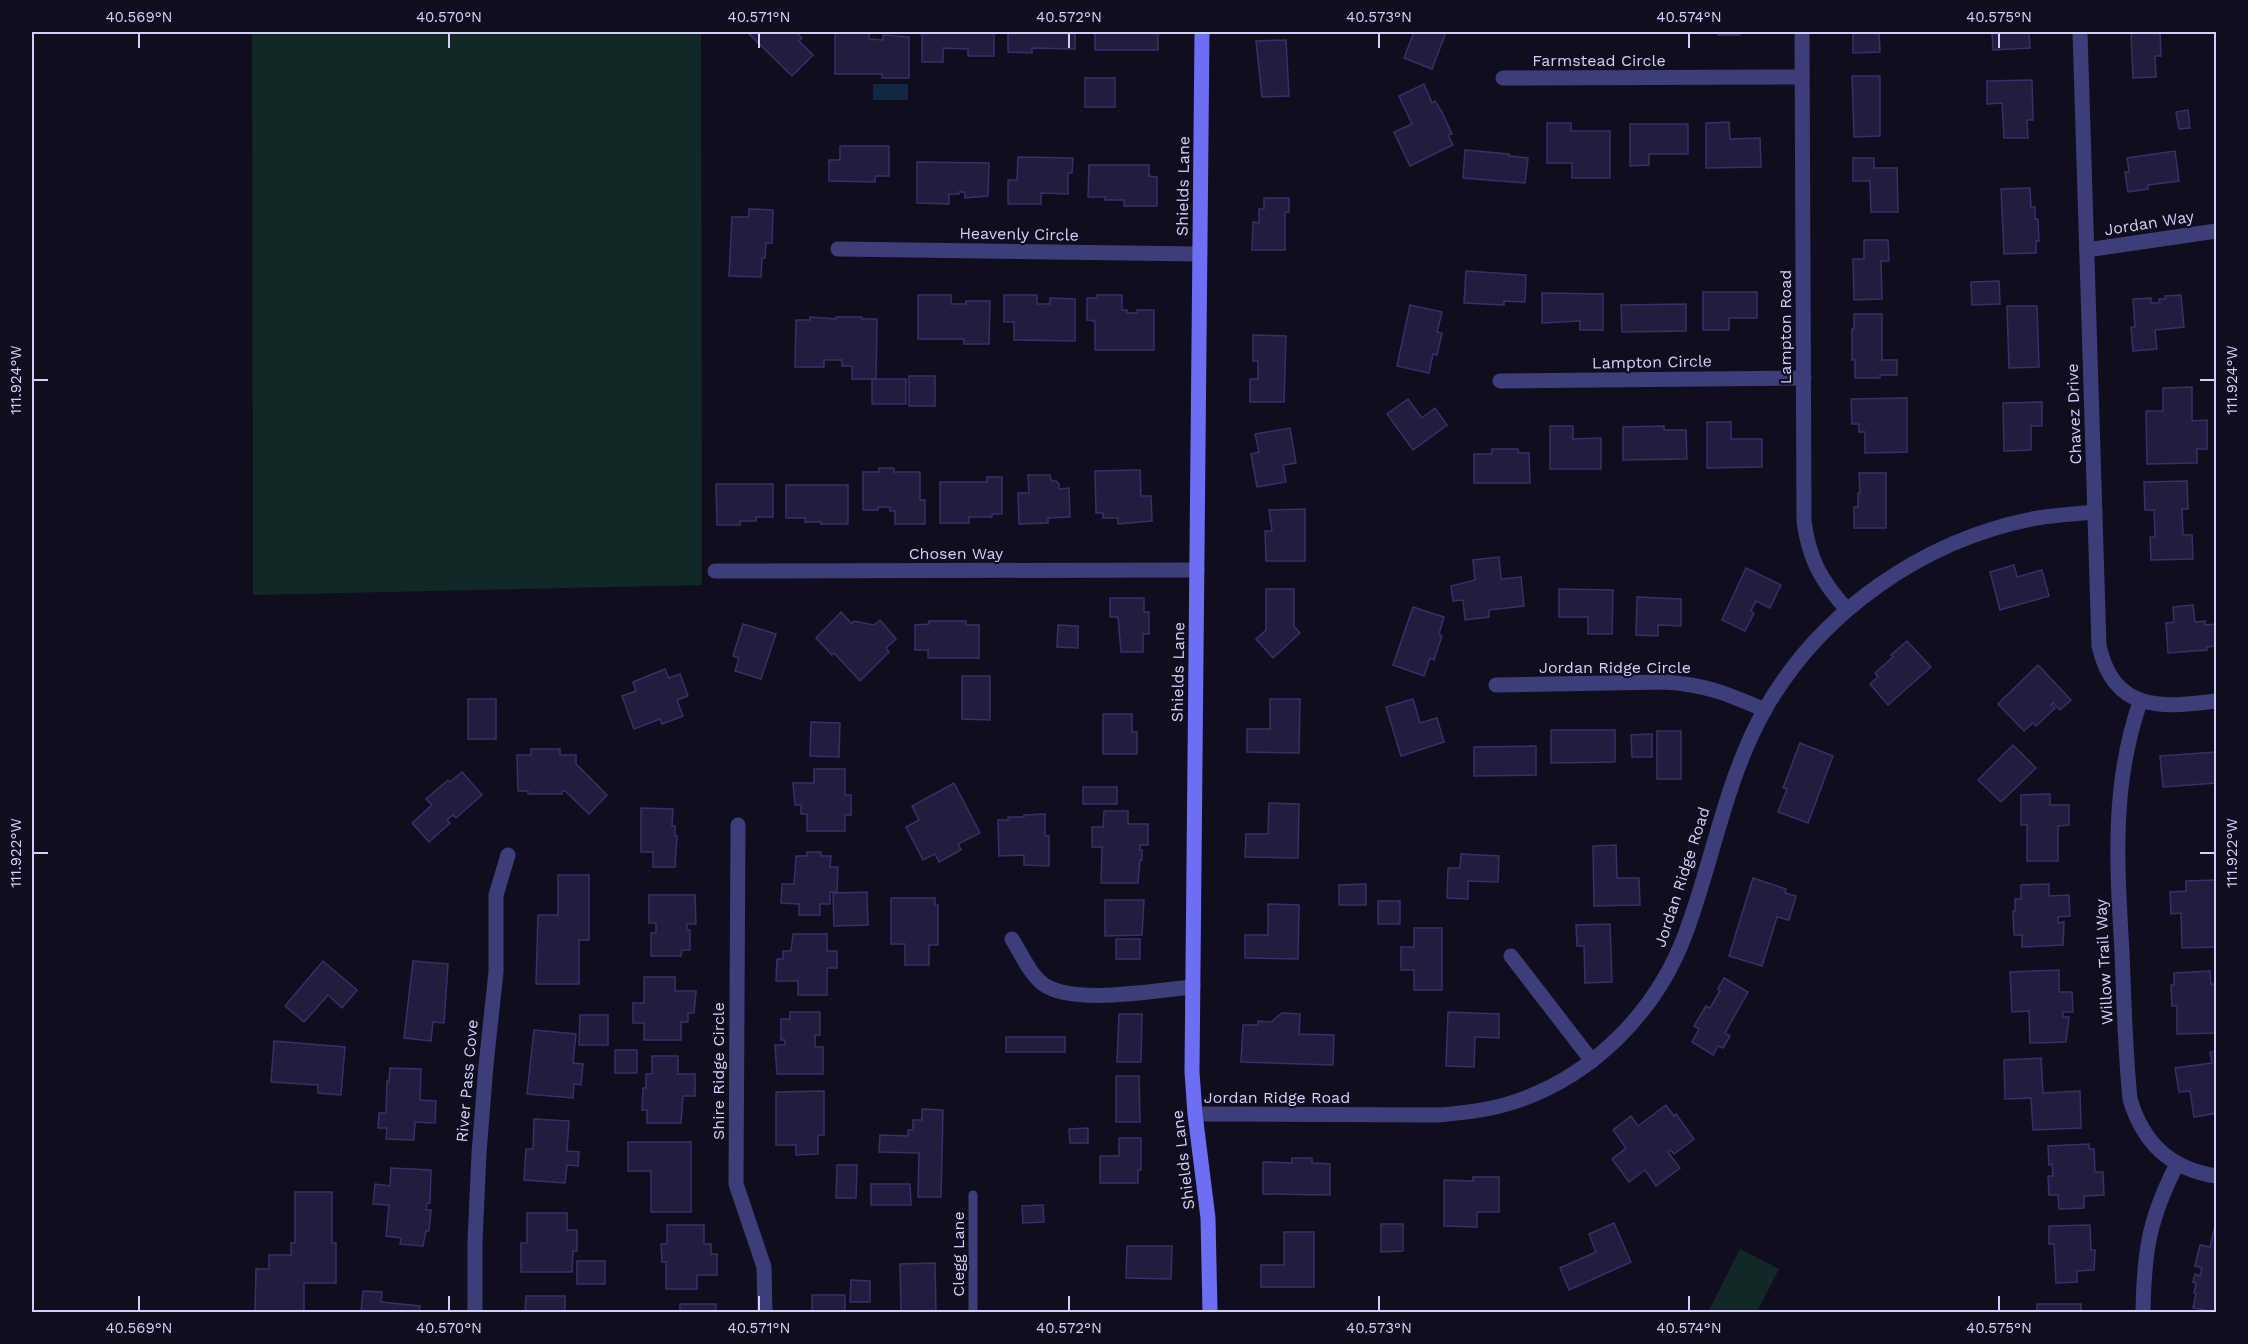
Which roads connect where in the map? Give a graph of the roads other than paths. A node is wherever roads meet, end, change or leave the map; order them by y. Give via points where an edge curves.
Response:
1 (1202, 32) edge
2 (1802, 32) edge
3 (2080, 32) edge
4 (1802, 77) junction
5 (1503, 78) dead end
6 (2217, 231) edge
7 (838, 249) dead end
8 (2087, 250) junction
9 (1200, 254) junction
10 (1804, 378) junction
11 (1500, 381) dead end
12 (2095, 512) junction
13 (1197, 570) junction
14 (715, 571) dead end
15 (1847, 610) junction
16 (1496, 685) dead end
17 (2217, 701) edge
18 (2140, 702) junction
19 (1765, 710) junction
20 (738, 825) dead end
21 (508, 855) dead end
22 (1012, 939) dead end
23 (1511, 956) dead end
24 (1193, 987) junction
25 (1592, 1061) junction
26 (1195, 1114) junction
27 (2178, 1164) junction
28 (2217, 1176) edge
29 (973, 1195) dead end
30 (475, 1312) edge
31 (765, 1312) edge
32 (973, 1312) edge
33 (1210, 1312) edge
34 (2143, 1312) edge

1 - 9 main road, Shields Lane
2 - 4 street, Lampton Road
3 - 8 street, Chavez Drive
4 - 5 street, Farmstead Circle
4 - 10 street, Lampton Road
6 - 8 street, Jordan Way
7 - 9 street, Heavenly Circle
8 - 12 street, Chavez Drive
9 - 13 main road, Shields Lane
10 - 11 street, Lampton Circle
10 - 15 street, Lampton Road via 1807,542 1825,584
12 - 15 street, Jordan Ridge Road via 2034,519 1961,540 1886,580
12 - 18 street, Chavez Drive via 2099,646 2103,663 2123,692
13 - 14 street, Chosen Way
13 - 24 main road, Shields Lane
15 - 19 street, Jordan Ridge Road via 1817,640
16 - 19 street, Jordan Ridge Circle via 1692,684
17 - 18 street via 2155,705
18 - 27 street, Willow Trail Way via 2123,767 2116,847 2128,1080 2136,1118 2146,1136
19 - 25 street, Jordan Ridge Road via 1742,757 1685,935 1668,971 1622,1035
20 - 31 street, Shire Ridge Circle via 735,1173 764,1267
21 - 30 street, River Pass Cove via 496,895 496,972 479,1153
22 - 24 street via 1033,973 1057,991 1103,995
23 - 25 street
24 - 26 main road, Shields Lane
25 - 26 street, Jordan Ridge Road via 1548,1089 1476,1112
26 - 33 main road, Shields Lane via 1207,1210
27 - 28 street, Willow Trail Way
27 - 34 street via 2156,1210 2148,1238
29 - 32 lane, Clegg Lane

